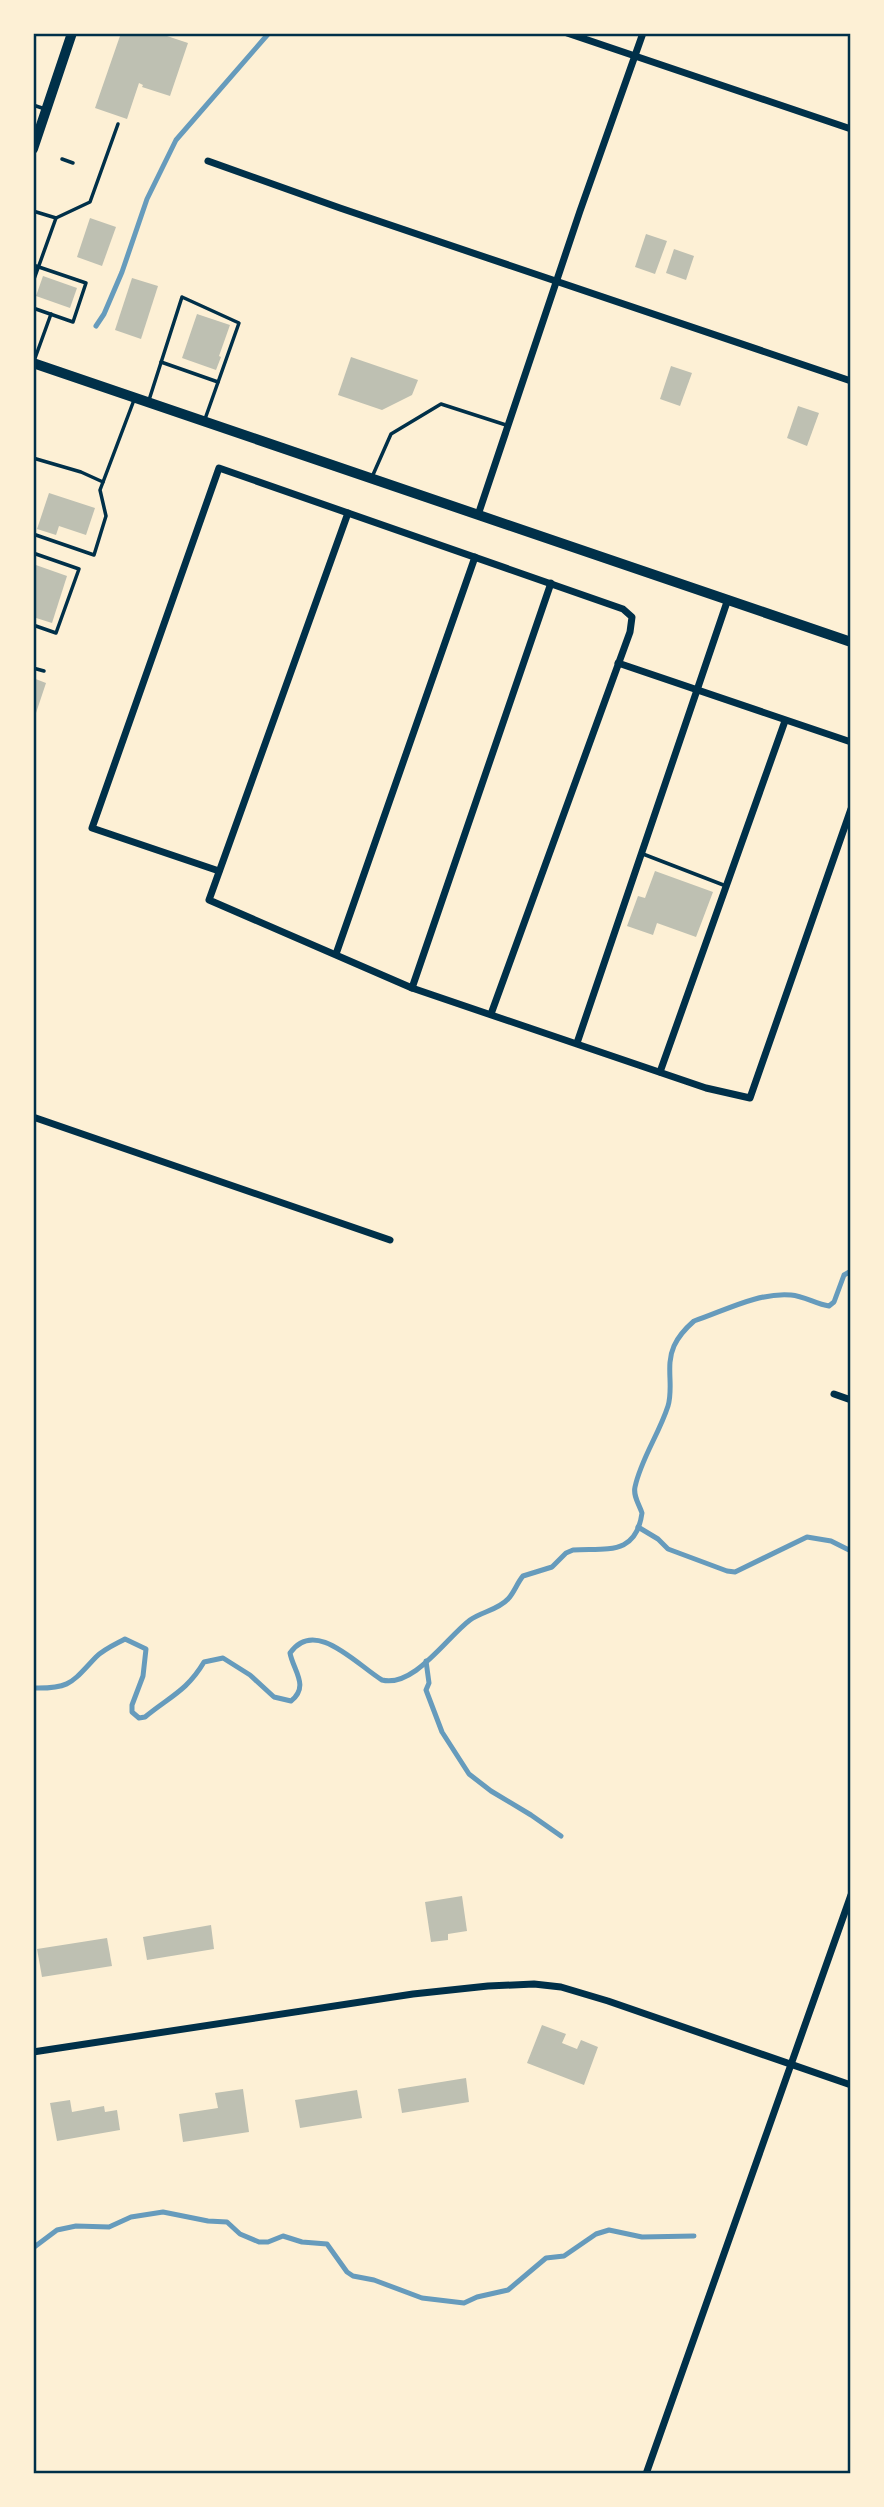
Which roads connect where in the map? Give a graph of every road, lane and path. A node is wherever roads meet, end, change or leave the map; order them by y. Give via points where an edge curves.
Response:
1 (72, 33) edge
2 (567, 33) edge
3 (643, 33) edge
4 (636, 56) junction
5 (33, 105) edge
6 (46, 109) junction
7 (118, 124) dead end
8 (851, 130) edge
9 (33, 149) edge
10 (62, 159) dead end
11 (208, 161) dead end
12 (73, 163) dead end
13 (33, 211) edge
14 (56, 218) junction
15 (33, 265) edge
16 (40, 267) junction
17 (33, 282) edge
18 (557, 282) junction
19 (33, 308) edge
20 (51, 314) junction
21 (160, 362) junction
22 (34, 363) edge
23 (851, 381) edge
24 (218, 382) junction
25 (135, 398) junction
26 (148, 402) junction
27 (204, 421) junction
28 (508, 426) junction
29 (33, 458) edge
30 (372, 479) junction
31 (103, 482) junction
32 (348, 513) junction
33 (478, 515) junction
34 (33, 534) edge
35 (33, 553) edge
36 (475, 557) junction
37 (551, 583) junction
38 (728, 599) junction
39 (33, 625) edge
40 (851, 642) edge
41 (618, 663) junction
42 (33, 668) edge
43 (44, 671) dead end
44 (698, 690) junction
45 (785, 721) junction
46 (851, 742) edge
47 (851, 808) edge
48 (642, 854) junction
49 (219, 871) junction
50 (726, 886) junction
51 (336, 954) junction
52 (412, 988) junction
53 (491, 1014) junction
54 (577, 1043) junction
55 (660, 1072) junction
56 (33, 1118) edge
57 (390, 1240) dead end
58 (834, 1394) dead end
59 (851, 1400) edge
60 (851, 1895) edge
61 (33, 2052) edge
62 (790, 2064) junction
63 (851, 2085) edge
64 (646, 2474) edge

1 - 6 street
2 - 4 street
3 - 4 street
4 - 8 street
4 - 18 street
5 - 6 lane
6 - 9 street
7 - 14 lane via 90,202
10 - 12 path
11 - 18 street
13 - 14 lane
14 - 16 lane
15 - 16 lane
16 - 17 lane
16 - 20 lane via 86,283 72,321
18 - 23 street
18 - 28 street
19 - 20 lane
20 - 22 lane
21 - 24 lane
21 - 24 lane via 182,298 239,323
21 - 26 lane
22 - 25 street
24 - 27 lane
25 - 26 street
25 - 31 lane
26 - 27 street
27 - 30 street
28 - 30 lane via 441,404 391,434
28 - 33 street
29 - 31 lane
30 - 33 street
31 - 34 lane via 100,490 106,516 94,555
32 - 36 street
32 - 49 street
32 - 49 street via 219,468 92,828
33 - 38 street
35 - 39 lane via 79,569 56,633
36 - 37 street
36 - 51 street
37 - 41 street via 623,609 632,617
37 - 52 street
38 - 40 street
38 - 44 street
41 - 44 street
41 - 53 street
42 - 43 lane
44 - 45 street
44 - 48 street
45 - 46 street
45 - 50 street
47 - 55 street via 750,1098
48 - 50 lane
48 - 54 street
49 - 51 street via 209,900
50 - 55 street
51 - 52 street
52 - 53 street
53 - 54 street
54 - 55 street
56 - 57 street
58 - 59 street
60 - 62 street
61 - 62 street via 413,1994 534,1984 608,2001
62 - 63 street
62 - 64 street

